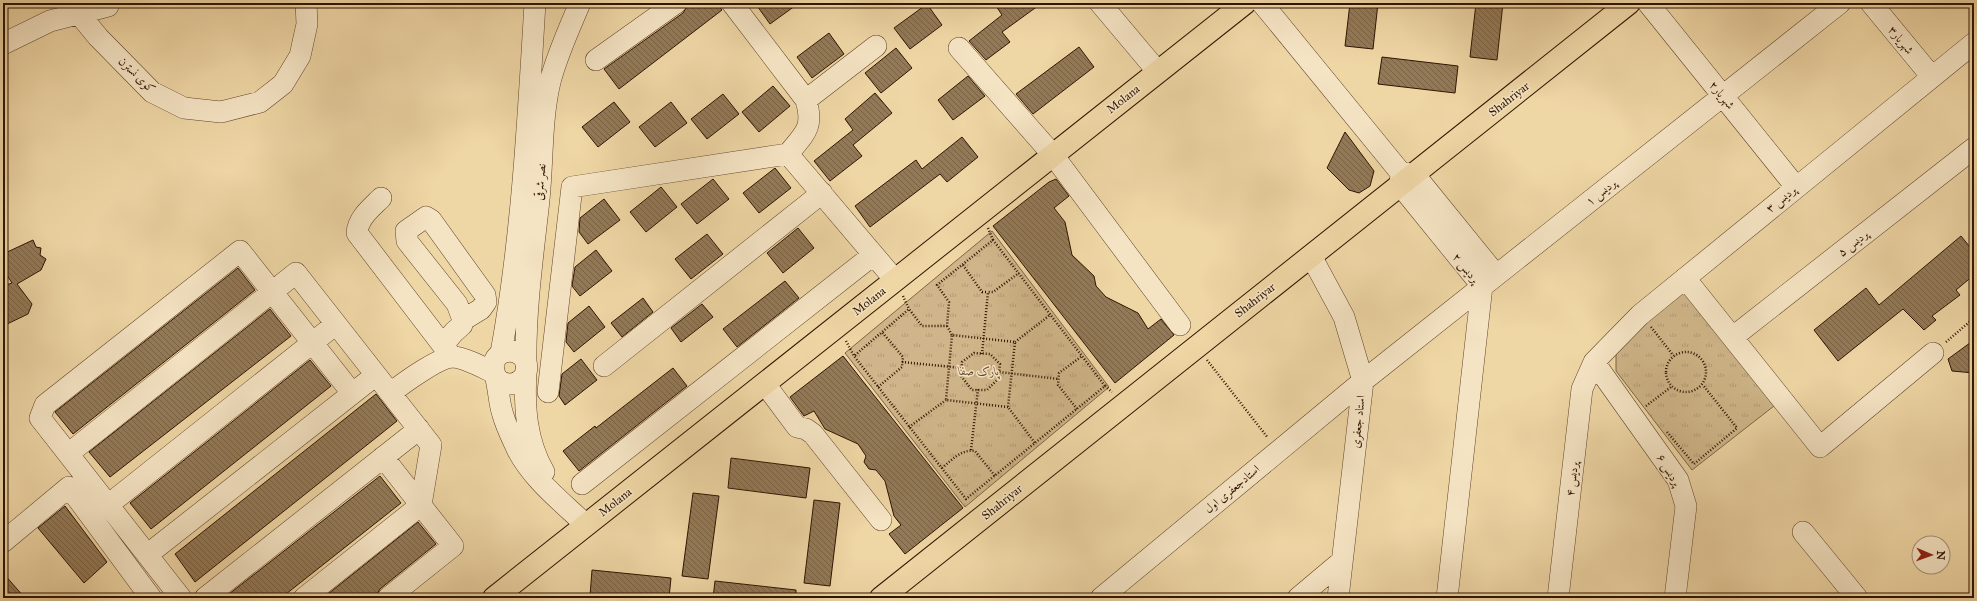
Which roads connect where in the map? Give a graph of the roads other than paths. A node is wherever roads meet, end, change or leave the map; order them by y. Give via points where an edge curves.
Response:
1 (109, 3) edge
2 (306, 3) edge
3 (535, 3) edge
4 (580, 3) edge
5 (676, 3) edge
6 (732, 3) edge
7 (1100, 3) edge
8 (1245, 3) edge
9 (1262, 3) edge
10 (1629, 3) edge
11 (1648, 3) edge
12 (1840, 3) edge
13 (1871, 3) edge
14 (80, 15) junction
15 (1974, 43) edge
16 (3, 44) edge
17 (876, 46) dead end
18 (959, 48) dead end
19 (596, 60) dead end
20 (1158, 72) junction
21 (1932, 77) junction
22 (1722, 96) junction
23 (806, 100) junction
24 (1974, 148) edge
25 (788, 154) junction
26 (1053, 155) junction
27 (1405, 177) junction
28 (1796, 187) junction
29 (822, 193) junction
30 (381, 198) dead end
31 (873, 255) junction
32 (1311, 256) junction
33 (1685, 278) junction
34 (895, 280) junction
35 (1489, 281) junction
36 (272, 292) junction
37 (463, 320) junction
38 (336, 324) junction
39 (1180, 325) dead end
40 (1733, 338) junction
41 (312, 343) junction
42 (1933, 353) road end
43 (453, 354) junction
44 (1594, 362) junction
45 (497, 365) junction
46 (604, 366) dead end
47 (526, 368) junction
48 (376, 374) junction
49 (1363, 381) junction
50 (765, 384) junction
51 (548, 392) dead end
52 (391, 393) junction
53 (352, 394) junction
54 (419, 429) junction
55 (68, 454) junction
56 (383, 457) junction
57 (582, 484) dead end
58 (559, 499) junction
59 (108, 505) junction
60 (421, 505) junction
61 (881, 520) dead end
62 (586, 525) junction
63 (1803, 532) dead end
64 (3, 542) edge
65 (148, 555) junction
66 (1342, 561) junction
67 (151, 598) edge
68 (181, 598) edge
69 (205, 598) edge
70 (304, 598) edge
71 (388, 598) edge
72 (494, 598) edge
73 (881, 598) edge
74 (1101, 598) edge
75 (1298, 598) edge
76 (1338, 598) edge
77 (1447, 598) edge
78 (1558, 598) edge
79 (1675, 598) edge
80 (1857, 598) edge

1 - 14 street via 108,6
2 - 14 street, کوی نسترن via 307,24 300,56 283,84 260,102 220,112 184,108 152,92
3 - 45 street, نصر شرقی via 520,217 512,289
4 - 47 street, نصر شرقی via 550,83 528,302
5 - 19 street
6 - 23 street
7 - 20 street
8 - 20 main road, Molana
9 - 27 street, پردیس ۲
10 - 27 main road, Shahriyar
11 - 22 street, شهریار۲
12 - 22 street, پردیس ۱
13 - 21 street, شهریار۳
14 - 16 street via 50,21
15 - 21 street, پردیس ۳
17 - 23 street
18 - 26 street
20 - 26 main road, Molana
21 - 28 street, پردیس ۳
22 - 28 street, شهریار۲
22 - 35 street, پردیس ۱
23 - 25 street via 810,113 808,129
24 - 40 street, پردیس ۵
25 - 29 street
25 - 51 street via 572,187
26 - 34 main road, Molana
26 - 39 street
27 - 32 main road, Shahriyar
27 - 35 street, پردیس ۲
28 - 33 street, پردیس ۳
29 - 31 street
29 - 46 street
30 - 43 street via 364,215 357,233
31 - 34 street
31 - 57 street
32 - 49 street, استاد جعفری via 1344,317
32 - 73 main road, Shahriyar
33 - 40 street
33 - 44 street, پردیس ۳ via 1640,315
34 - 50 main road, Molana
35 - 49 street, پردیس ۱
35 - 77 street, پردیس ۲
36 - 38 street via 296,273
36 - 41 street
36 - 55 street
36 - 55 street via 240,251 44,405 40,418
37 - 37 street via 457,304 407,241 406,231 426,217 431,220 486,295 486,302 481,308
37 - 43 street via 462,325 454,332
38 - 41 street
38 - 48 street
40 - 42 street via 1820,447
41 - 53 street
41 - 59 street
43 - 45 street
43 - 52 street via 416,373
44 - 78 street, پردیس ۴ via 1582,389
44 - 79 street, پردیس ۶ via 1678,480 1686,506
45 - 47 street via 506,352 517,353 524,360
45 - 47 street via 500,382 511,385 521,380
45 - 58 street, نصر شرقی via 502,414 518,450 537,478
47 - 58 street, نصر شرقی via 524,401 527,426 538,460
48 - 52 street
48 - 53 street
49 - 66 street, استاد جعفری
49 - 74 street, استادجعفری اول
50 - 61 street via 797,427 813,434
50 - 62 main road, Molana
52 - 54 street
53 - 65 street
54 - 56 street
54 - 60 street via 431,445
55 - 59 street
56 - 60 street
56 - 69 street
58 - 62 street, نصر شرقی
59 - 65 street
60 - 70 street
60 - 71 street via 453,546
62 - 72 main road, Molana
63 - 80 street
64 - 67 street via 69,487
65 - 68 street
66 - 75 street
66 - 76 street, استاد جعفری

